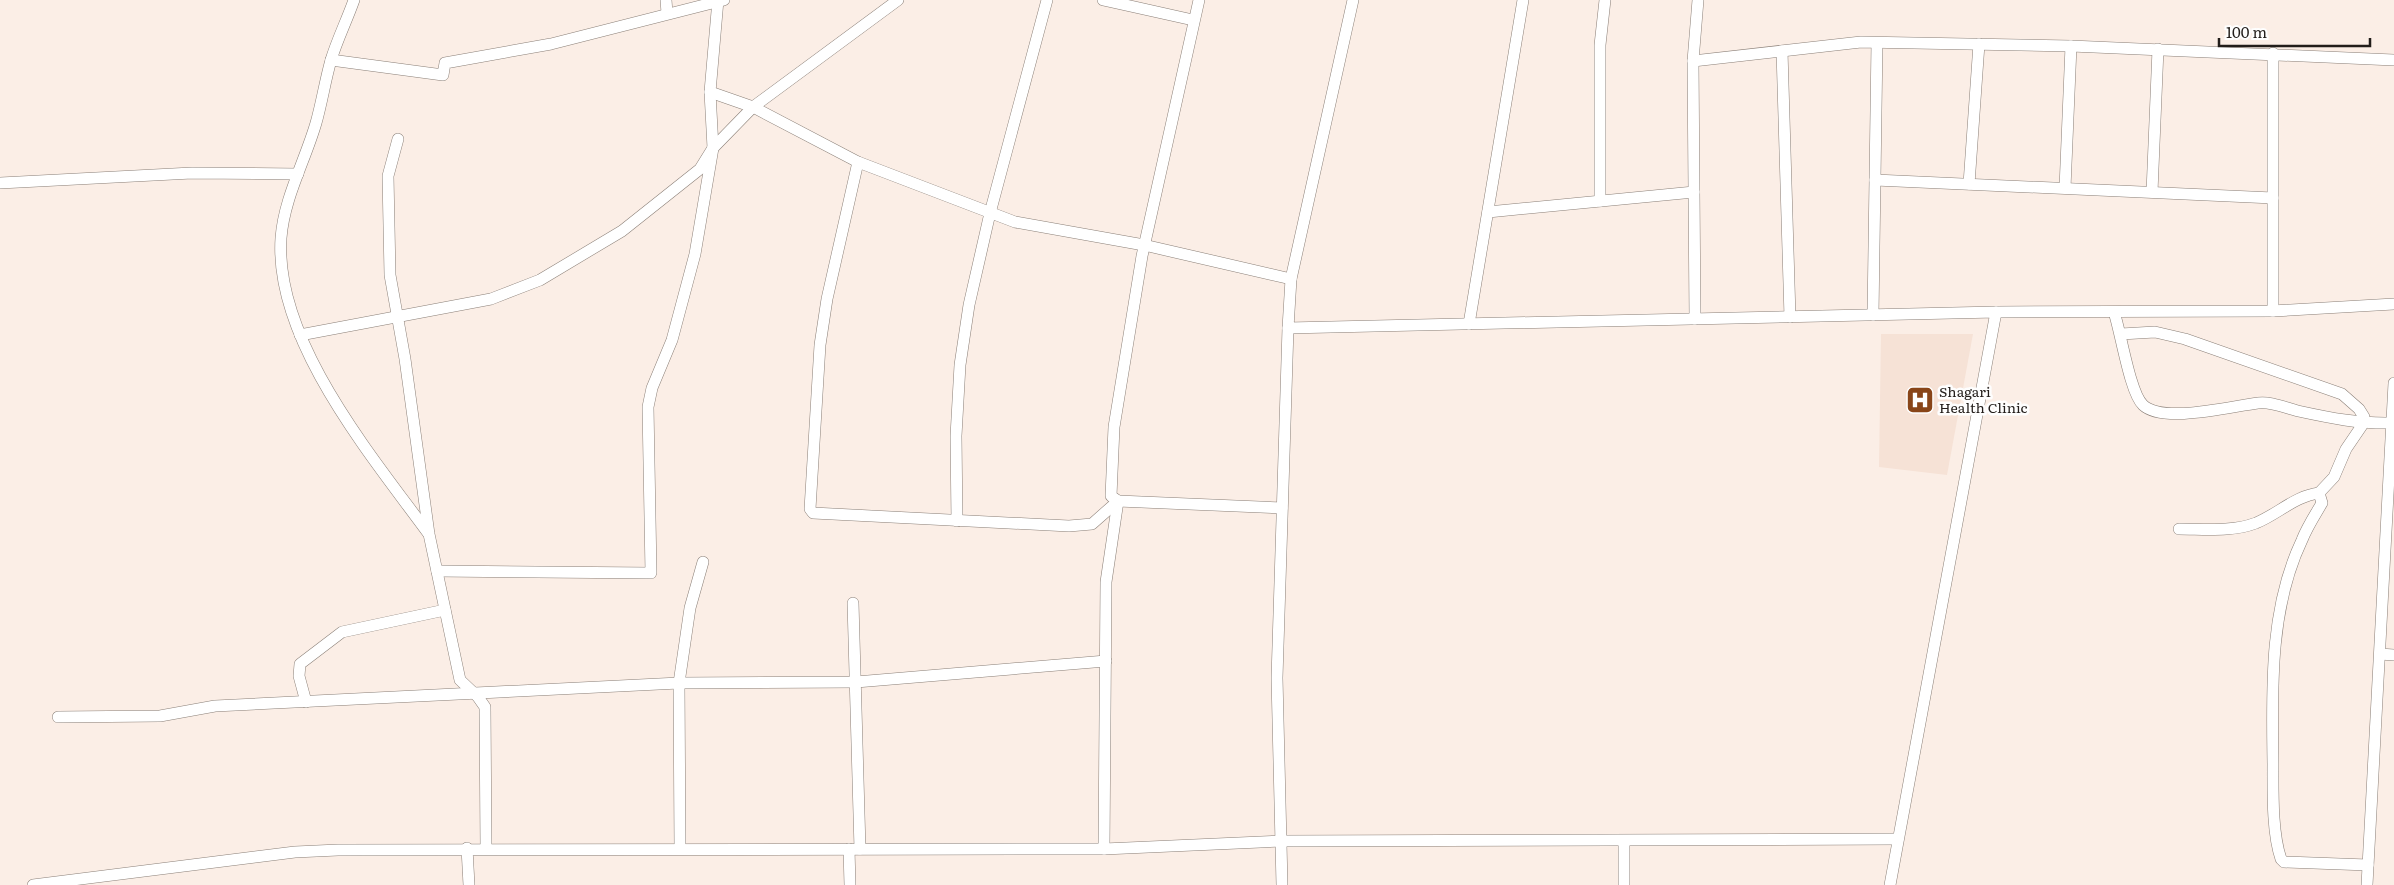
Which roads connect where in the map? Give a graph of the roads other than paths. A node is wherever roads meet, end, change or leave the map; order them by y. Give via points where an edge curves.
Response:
1 (354, 0) edge
2 (666, 0) edge
3 (898, 0) edge
4 (1047, 0) edge
5 (1103, 0) edge
6 (1199, 0) edge
7 (1353, 0) edge
8 (1524, 0) edge
9 (1605, 0) edge
10 (1698, 0) edge
11 (720, 1) edge
12 (667, 13) junction
13 (1193, 20) junction
14 (1877, 42) junction
15 (1979, 44) junction
16 (2071, 46) junction
17 (2158, 49) junction
18 (1782, 51) junction
19 (2273, 53) junction
20 (331, 60) junction
21 (2394, 60) edge
22 (1693, 61) junction
23 (710, 92) junction
24 (753, 107) junction
25 (398, 139) dead end
26 (713, 148) junction
27 (858, 162) junction
28 (298, 174) junction
29 (1875, 180) junction
30 (0, 183) edge
31 (1969, 184) junction
32 (2065, 188) junction
33 (1694, 192) junction
34 (2152, 192) junction
35 (2273, 198) junction
36 (1600, 201) junction
37 (1488, 212) junction
38 (990, 213) junction
39 (1144, 245) junction
40 (1291, 279) junction
41 (2394, 304) edge
42 (2273, 311) junction
43 (1996, 312) junction
44 (2114, 312) junction
45 (397, 315) junction
46 (1873, 315) junction
47 (1790, 317) junction
48 (1695, 319) junction
49 (1469, 324) junction
50 (1288, 328) junction
51 (2121, 334) junction
52 (300, 335) junction
53 (2394, 382) edge
54 (2392, 423) junction
55 (2363, 424) junction
56 (2319, 493) junction
57 (2391, 495) edge
58 (1118, 501) junction
59 (1282, 508) junction
60 (957, 521) junction
61 (2179, 529) dead end
62 (429, 534) junction
63 (703, 562) dead end
64 (437, 571) junction
65 (853, 603) dead end
66 (446, 610) junction
67 (2380, 654) junction
68 (2394, 655) edge
69 (1106, 661) junction
70 (856, 682) junction
71 (679, 683) junction
72 (474, 693) junction
73 (306, 702) junction
74 (58, 717) dead end
75 (1898, 839) junction
76 (1281, 841) junction
77 (1624, 841) junction
78 (467, 848) junction
79 (486, 848) junction
80 (680, 848) junction
81 (854, 849) junction
82 (1104, 849) junction
83 (2368, 865) junction
84 (33, 885) edge
85 (469, 885) edge
86 (850, 885) edge
87 (1282, 885) edge
88 (1624, 885) edge
89 (1890, 885) edge
90 (2367, 885) edge

1 - 20 street
2 - 12 street
3 - 24 street
4 - 38 street
5 - 13 street
6 - 13 street
7 - 40 street
8 - 37 street
9 - 36 street via 1600,45
10 - 22 street
11 - 12 street
11 - 23 street
12 - 20 street via 551,44 445,63 443,75
13 - 39 street
14 - 15 street
14 - 18 street
14 - 29 street
15 - 16 street
15 - 31 street
16 - 17 street
16 - 32 street
17 - 19 street
17 - 34 street
18 - 22 street
18 - 47 street
19 - 21 street
19 - 35 street
20 - 28 street via 316,122
22 - 33 street
23 - 24 street
23 - 26 street
24 - 26 street
24 - 27 street
25 - 45 street via 388,176 390,275
26 - 45 street via 700,169 622,231 540,280 491,299
26 - 64 street via 695,254 672,340 652,388 648,407 650,573
27 - 38 street
27 - 60 street via 820,345 810,510 817,514
28 - 30 street via 192,173
28 - 52 street via 284,216 281,239 288,295
29 - 31 street
29 - 46 street
31 - 32 street
32 - 34 street
33 - 36 street
33 - 48 street
34 - 35 street
35 - 42 street
36 - 37 street
37 - 49 street
38 - 39 street via 1015,222
38 - 60 street via 969,305 960,365 956,436
39 - 40 street
39 - 58 street via 1114,427 1111,496
40 - 50 street
41 - 42 street
42 - 44 street
43 - 44 street
43 - 46 street
43 - 75 street
44 - 51 street
45 - 52 street
45 - 62 street
46 - 47 street
47 - 48 street
48 - 49 street
49 - 50 street
50 - 59 street
51 - 55 street via 2155,332 2185,339 2342,394 2359,409 2364,417
51 - 55 street via 2135,395 2144,406 2156,412 2178,413 2261,402
52 - 62 street via 303,347 336,405
53 - 54 street
54 - 55 street
54 - 57 street
55 - 56 street via 2346,449 2334,477
56 - 61 street via 2306,494 2258,523 2236,530
56 - 83 street via 2322,503 2301,540 2286,584 2279,619 2272,686 2275,818 2280,855 2284,862
57 - 67 street
58 - 59 street
58 - 60 street via 1092,524 1069,526
58 - 69 street via 1106,582
59 - 76 street via 1277,678
62 - 64 street
63 - 71 street via 690,608
64 - 66 street
65 - 70 street
66 - 72 street via 460,680
66 - 73 street via 342,632 300,664 299,676
67 - 68 street
67 - 83 street
69 - 70 street
69 - 82 street
70 - 71 street
70 - 81 street
71 - 72 street
71 - 80 street
72 - 73 street
72 - 79 street via 484,707
73 - 74 street via 215,706 160,716
75 - 77 street
75 - 89 street
76 - 77 street
76 - 82 street
76 - 87 street
77 - 88 street
78 - 79 street
78 - 84 street via 295,852
78 - 85 street
79 - 80 street
80 - 81 street
81 - 82 street
81 - 86 street
83 - 90 street

